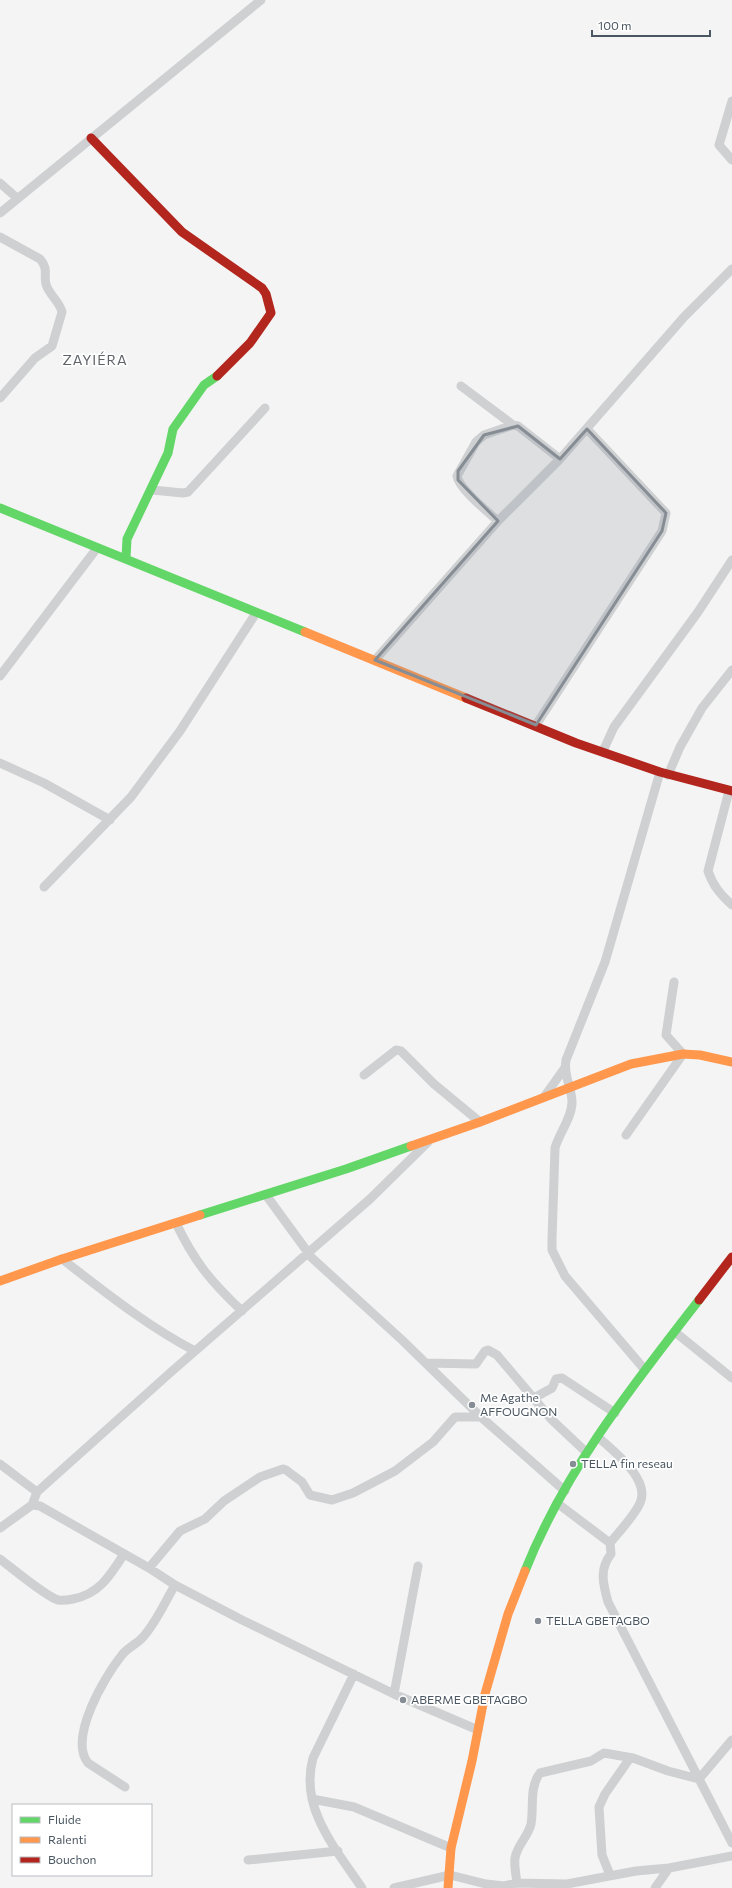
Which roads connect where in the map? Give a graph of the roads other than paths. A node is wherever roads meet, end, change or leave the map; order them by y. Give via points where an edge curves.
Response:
1 (261, 0) edge
2 (732, 101) edge
3 (91, 138) junction
4 (732, 160) edge
5 (0, 182) edge
6 (17, 198) junction
7 (0, 213) edge
8 (0, 237) edge
9 (732, 269) edge
10 (461, 386) dead end
11 (0, 398) edge
12 (265, 408) dead end
13 (513, 425) junction
14 (587, 429) junction
15 (560, 459) junction
16 (152, 490) junction
17 (0, 508) edge
18 (498, 521) junction
19 (97, 548) junction
20 (126, 558) junction
21 (732, 560) edge
22 (256, 613) junction
23 (375, 660) junction
24 (732, 670) edge
25 (0, 676) edge
26 (536, 725) junction
27 (603, 751) junction
28 (0, 763) edge
29 (664, 774) junction
30 (731, 791) edge
31 (110, 820) junction
32 (44, 887) dead end
33 (732, 905) edge
34 (674, 982) dead end
35 (683, 1054) junction
36 (732, 1062) edge
37 (564, 1069) junction
38 (364, 1075) dead end
39 (569, 1087) junction
40 (544, 1097) junction
41 (480, 1122) junction
42 (626, 1136) dead end
43 (430, 1140) junction
44 (266, 1195) junction
45 (176, 1223) junction
46 (308, 1252) junction
47 (62, 1259) junction
48 (731, 1261) edge
49 (0, 1281) edge
50 (242, 1311) junction
51 (675, 1332) junction
52 (195, 1351) junction
53 (426, 1363) junction
54 (645, 1370) junction
55 (732, 1378) edge
56 (534, 1398) junction
57 (615, 1413) junction
58 (481, 1417) junction
59 (598, 1436) junction
60 (586, 1452) junction
61 (0, 1464) edge
62 (564, 1491) junction
63 (37, 1492) junction
64 (557, 1504) junction
65 (32, 1505) junction
66 (0, 1528) edge
67 (610, 1543) junction
68 (124, 1554) junction
69 (0, 1559) edge
70 (418, 1566) dead end
71 (149, 1568) junction
72 (175, 1585) junction
73 (354, 1674) junction
74 (394, 1694) junction
75 (478, 1730) junction
76 (732, 1740) edge
77 (630, 1758) junction
78 (699, 1779) junction
79 (125, 1787) dead end
80 (312, 1799) junction
81 (732, 1843) edge
82 (451, 1848) junction
83 (338, 1851) junction
84 (732, 1856) edge
85 (248, 1860) dead end
86 (670, 1868) junction
87 (450, 1875) junction
88 (610, 1876) junction
89 (517, 1883) junction
90 (569, 1886) edge
91 (362, 1888) edge
92 (394, 1888) edge
93 (448, 1888) edge
94 (654, 1888) edge

1 - 3 street
2 - 4 street via 719,145
3 - 6 street
3 - 16 street via 182,232 262,288 270,306 271,313 250,343 222,372 204,385 173,429 168,453
5 - 6 street
6 - 7 street
8 - 11 street via 40,259 46,268 47,287 62,312 52,346 34,358
9 - 14 street via 684,317
10 - 13 street
12 - 16 street via 188,492
13 - 15 street via 518,426
13 - 18 street via 484,435 476,442 457,476 466,491
14 - 15 street
14 - 26 street via 666,513 662,531
15 - 18 street
16 - 20 street via 127,539
17 - 19 street
18 - 23 street
19 - 20 street
19 - 25 street
20 - 22 street
21 - 27 street via 698,612 614,727
22 - 23 street
22 - 31 street via 180,731 131,797
23 - 26 street
24 - 29 street via 702,708
26 - 27 street via 576,743
27 - 29 street
28 - 31 street via 44,783
29 - 30 street
29 - 37 street via 605,962
30 - 33 street via 708,871 712,883
31 - 32 street
34 - 35 street via 666,1035
35 - 36 street
35 - 39 street via 631,1064
35 - 42 street
37 - 39 street
37 - 40 street
38 - 41 street via 396,1050 401,1051 434,1084
39 - 40 street
39 - 54 street via 572,1110 555,1148 552,1250 566,1276
40 - 41 street
41 - 43 street
43 - 44 street
43 - 46 street via 370,1199
44 - 45 street
44 - 46 street
45 - 47 street
45 - 50 street via 207,1277
46 - 50 street
46 - 53 street
47 - 49 street
47 - 52 street via 128,1310 166,1336
48 - 51 street
50 - 52 street
51 - 54 street
51 - 55 street
52 - 63 street
53 - 56 street via 476,1364 488,1350 496,1354
53 - 58 street
54 - 57 street
56 - 57 street via 552,1388 556,1379 562,1378
56 - 60 street via 552,1420
57 - 59 street
58 - 62 street
58 - 71 street via 455,1417 433,1442 395,1471 353,1493 332,1500 310,1495 302,1482 286,1470 282,1469 260,1477 224,1501 213,1514 180,1531
59 - 60 street
59 - 67 street via 632,1469 641,1486 640,1503
60 - 62 street
61 - 63 street
62 - 64 street
63 - 65 street
64 - 67 street
64 - 75 street via 530,1558 508,1614 485,1694
65 - 66 street
65 - 68 street via 40,1506
67 - 78 street via 611,1554 602,1571 608,1602
68 - 69 street via 101,1586 92,1593 65,1600 52,1598
68 - 71 street
70 - 74 street
71 - 72 street
72 - 73 street
72 - 79 street via 143,1638 122,1654 104,1682 85,1722 85,1759
73 - 74 street
73 - 80 street via 313,1758 310,1770
74 - 75 street
75 - 82 street
76 - 78 street
77 - 78 street
77 - 88 street via 601,1800 599,1807 602,1855
77 - 89 street via 604,1753 591,1760 540,1773 534,1786 531,1824 514,1860
78 - 81 street
80 - 82 street via 354,1807
80 - 83 street via 321,1826
82 - 87 street
83 - 85 street
83 - 91 street
84 - 86 street
86 - 88 street
86 - 94 street
87 - 89 street via 486,1884 504,1886
87 - 92 street
87 - 93 street
88 - 90 street
89 - 90 street

